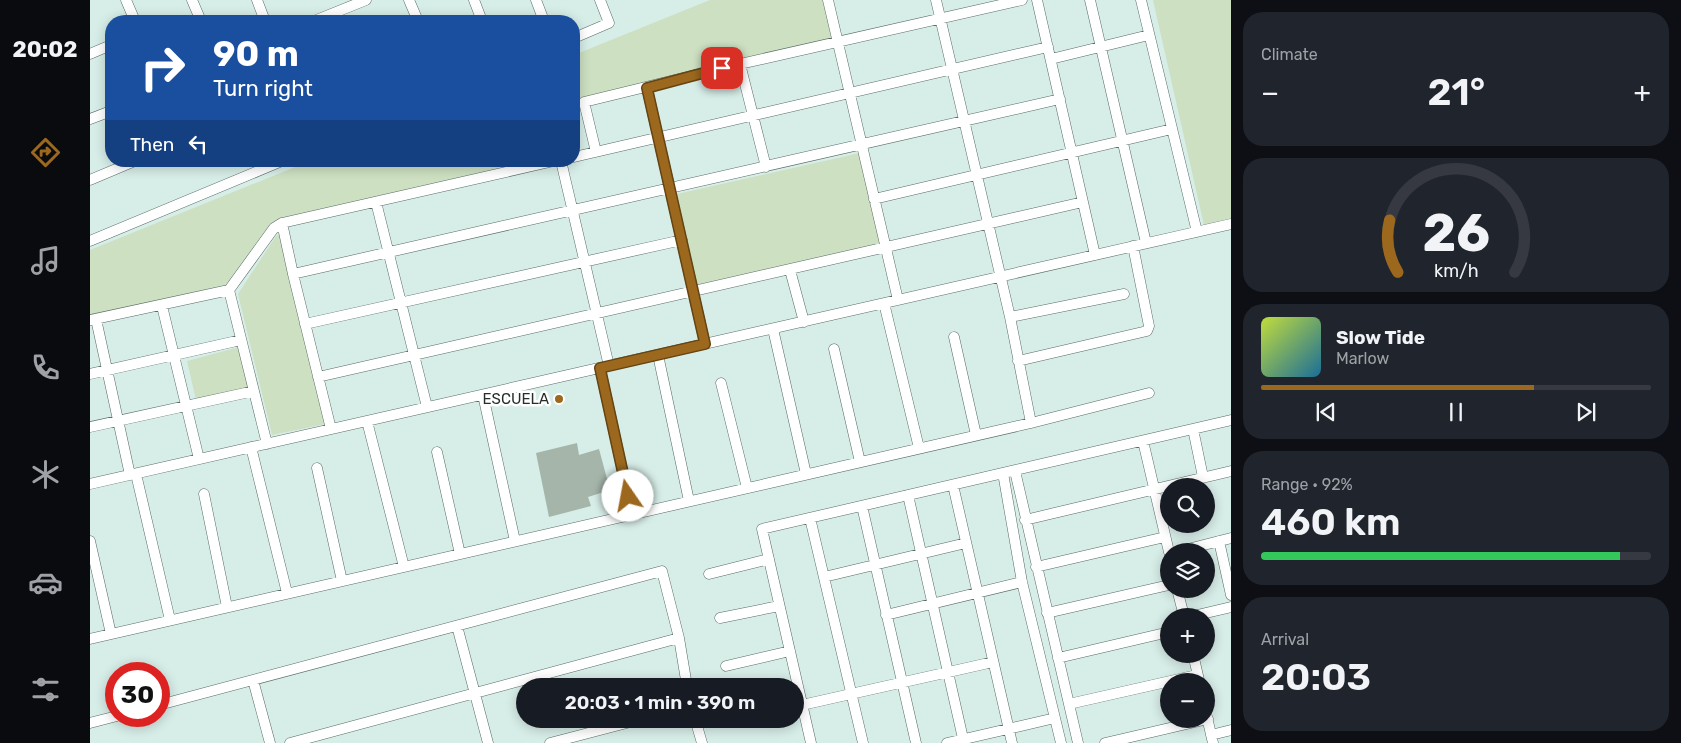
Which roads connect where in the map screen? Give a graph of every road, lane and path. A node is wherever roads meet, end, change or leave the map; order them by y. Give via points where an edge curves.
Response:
1 (126, 0) edge
2 (192, 0) edge
3 (256, 0) edge
4 (366, 0) edge
5 (409, 0) edge
6 (474, 0) edge
7 (536, 0) edge
8 (600, 0) edge
9 (828, 0) edge
10 (936, 0) edge
11 (1022, 0) edge
12 (1037, 0) edge
13 (1090, 0) edge
14 (1141, 0) edge
15 (132, 15) edge
16 (198, 15) edge
17 (262, 15) edge
18 (329, 15) edge
19 (415, 15) edge
20 (478, 15) edge
21 (542, 15) edge
22 (940, 19) junction
23 (580, 35) edge
24 (1150, 35) junction
25 (838, 42) junction
26 (1048, 47) junction
27 (1101, 47) junction
28 (105, 48) edge
29 (90, 54) edge
30 (1051, 59) junction
31 (740, 64) junction
32 (952, 69) junction
33 (647, 88) junction
34 (850, 92) junction
35 (1060, 99) junction
36 (105, 113) edge
37 (753, 115) junction
38 (90, 119) edge
39 (964, 122) junction
40 (1172, 129) junction
41 (659, 137) junction
42 (1123, 141) junction
43 (862, 145) junction
44 (596, 152) junction
45 (1072, 153) junction
46 (580, 156) edge
47 (766, 166) junction
48 (121, 167) edge
49 (256, 167) edge
50 (528, 167) edge
51 (562, 167) edge
52 (976, 175) junction
53 (90, 180) edge
54 (670, 188) junction
55 (874, 199) junction
56 (376, 202) junction
57 (1083, 202) junction
58 (573, 211) junction
59 (282, 223) junction
60 (988, 224) junction
61 (1231, 224) edge
62 (1197, 232) junction
63 (682, 240) junction
64 (90, 241) edge
65 (1146, 243) junction
66 (1133, 246) junction
67 (886, 248) junction
68 (389, 252) junction
69 (1095, 255) junction
70 (585, 262) junction
71 (790, 270) junction
72 (294, 274) junction
73 (1000, 277) junction
74 (229, 290) junction
75 (693, 292) junction
76 (1124, 294) dead end
77 (898, 300) junction
78 (401, 303) junction
79 (884, 303) junction
80 (162, 306) junction
81 (596, 314) junction
82 (1010, 317) junction
83 (93, 320) edge
84 (804, 322) junction
85 (306, 324) junction
86 (773, 329) junction
87 (954, 337) dead end
88 (241, 340) junction
89 (705, 344) junction
90 (834, 349) dead end
91 (174, 355) junction
92 (413, 355) junction
93 (658, 355) junction
94 (1018, 361) junction
95 (604, 367) junction
96 (107, 370) junction
97 (90, 374) edge
98 (318, 377) junction
99 (721, 383) dead end
100 (254, 391) junction
101 (1149, 393) dead end
102 (483, 394) junction
103 (186, 406) junction
104 (426, 408) junction
105 (118, 420) junction
106 (1231, 420) edge
107 (368, 421) junction
108 (1031, 423) junction
109 (90, 427) edge
110 (330, 429) junction
111 (1193, 429) junction
112 (976, 435) junction
113 (1143, 441) junction
114 (267, 444) junction
115 (251, 447) junction
116 (919, 448) junction
117 (437, 452) dead end
118 (199, 459) junction
119 (860, 462) junction
120 (317, 468) dead end
121 (1014, 471) junction
122 (1231, 471) edge
123 (1003, 473) junction
124 (133, 474) junction
125 (806, 474) junction
126 (1203, 477) junction
127 (90, 484) edge
128 (953, 485) junction
129 (747, 488) junction
130 (1154, 489) junction
131 (204, 494) dead end
132 (908, 495) junction
133 (688, 501) junction
134 (862, 506) junction
135 (632, 514) junction
136 (810, 518) junction
137 (1025, 520) junction
138 (1165, 537) junction
139 (1231, 538) edge
140 (90, 541) edge
141 (515, 541) junction
142 (1219, 541) junction
143 (966, 543) junction
144 (1167, 543) edge
145 (1211, 543) edge
146 (460, 554) junction
147 (921, 554) junction
148 (769, 559) junction
149 (875, 565) junction
150 (404, 566) junction
151 (1036, 567) junction
152 (709, 574) dead end
153 (824, 577) junction
154 (342, 581) junction
155 (1022, 582) junction
156 (1160, 587) edge
157 (287, 593) junction
158 (978, 593) junction
159 (1231, 595) edge
160 (933, 604) junction
161 (779, 606) junction
162 (227, 607) junction
163 (1231, 607) edge
164 (1215, 611) edge
165 (1047, 613) junction
166 (886, 614) junction
167 (720, 618) dead end
168 (170, 620) junction
169 (457, 626) junction
170 (111, 634) junction
171 (1160, 634) edge
172 (679, 638) junction
173 (90, 639) edge
174 (790, 651) junction
175 (1058, 658) junction
176 (993, 662) junction
177 (726, 666) dead end
178 (948, 672) junction
179 (686, 678) edge
180 (795, 678) edge
181 (253, 680) junction
182 (902, 682) junction
183 (1160, 686) edge
184 (852, 694) junction
185 (474, 695) junction
186 (804, 700) edge
187 (170, 702) edge
188 (1068, 704) junction
189 (1055, 718) junction
190 (105, 719) edge
191 (804, 720) edge
192 (90, 723) edge
193 (608, 728) edge
194 (697, 728) edge
195 (1162, 728) edge
196 (1008, 729) junction
197 (1231, 730) edge
198 (1212, 739) edge
199 (964, 741) edge
200 (270, 743) edge
201 (290, 743) edge
202 (488, 743) edge
203 (550, 743) edge
204 (702, 743) edge
205 (810, 743) edge
206 (863, 743) edge
207 (916, 743) edge
208 (947, 743) edge
209 (1012, 743) edge
210 (1061, 743) edge
211 (1078, 743) edge
212 (1105, 743) edge

1 - 15 street
2 - 16 street
3 - 17 street
4 - 18 street
5 - 19 street
6 - 20 street
7 - 21 street
8 - 23 street via 609,23
9 - 25 street
10 - 22 street
11 - 22 street
12 - 26 street
13 - 27 street
14 - 24 street
22 - 25 street
22 - 32 street
24 - 27 street
24 - 40 street
25 - 31 street
25 - 34 street
26 - 30 street
26 - 32 street
27 - 30 street
27 - 42 street
28 - 29 street
30 - 35 street
31 - 33 street
31 - 37 street
32 - 34 street
32 - 39 street
33 - 41 street
33 - 44 street via 584,102
34 - 37 street
34 - 43 street
35 - 39 street
35 - 45 street
36 - 38 street
37 - 41 street
37 - 47 street
39 - 43 street
39 - 52 street
40 - 42 street
40 - 62 street
41 - 44 street
41 - 54 street
42 - 45 street
42 - 65 street
43 - 47 street
43 - 55 street
44 - 46 street
45 - 52 street
45 - 57 street
47 - 54 street
48 - 53 street
49 - 64 street
50 - 56 street
51 - 58 street
52 - 55 street
52 - 60 street
54 - 58 street
54 - 63 street
55 - 67 street
56 - 59 street
56 - 68 street
57 - 60 street
57 - 69 street
58 - 68 street
58 - 70 street
59 - 72 street
59 - 74 street via 274,228
60 - 67 street
60 - 73 street
61 - 62 street
62 - 65 street
63 - 70 street
63 - 75 street
65 - 66 street
66 - 69 street
66 - 94 street via 1149,326 1147,331
67 - 71 street
67 - 77 street
68 - 72 street
68 - 78 street
69 - 73 street
70 - 78 street
70 - 81 street
71 - 75 street
71 - 84 street
72 - 85 street
73 - 77 street
73 - 82 street
74 - 80 street
74 - 88 street
75 - 81 street
75 - 89 street
76 - 82 street
77 - 79 street
78 - 85 street
78 - 92 street
79 - 84 street
79 - 116 street
80 - 83 street
80 - 91 street
81 - 92 street
81 - 95 street
82 - 94 street
83 - 96 street
84 - 86 street
85 - 98 street
86 - 89 street
86 - 125 street
87 - 112 street
88 - 91 street
88 - 100 street
89 - 93 street
90 - 119 street
91 - 96 street
91 - 103 street
92 - 98 street
92 - 104 street
93 - 95 street
93 - 133 street
94 - 108 street
95 - 102 street
95 - 135 street
96 - 97 street
96 - 105 street
98 - 110 street
99 - 129 street
100 - 103 street
100 - 114 street
101 - 108 street
102 - 104 street
102 - 141 street
103 - 105 street
103 - 118 street
104 - 107 street
105 - 109 street
105 - 124 street
106 - 111 street
107 - 110 street
107 - 150 street
108 - 112 street
110 - 114 street
111 - 113 street
111 - 126 street
112 - 116 street
113 - 121 street
113 - 130 street
114 - 115 street
115 - 118 street
115 - 157 street
116 - 119 street
117 - 146 street
118 - 124 street
119 - 125 street
120 - 154 street
121 - 123 street
121 - 137 street
122 - 126 street
123 - 128 street
123 - 155 street
124 - 127 street
124 - 168 street
125 - 129 street
126 - 130 street
128 - 132 street
128 - 143 street
129 - 133 street
130 - 137 street
130 - 138 street
131 - 162 street
132 - 134 street
132 - 147 street
133 - 135 street
134 - 136 street
134 - 149 street
135 - 141 street
136 - 148 street via 762,529
136 - 153 street
137 - 151 street
138 - 144 street
138 - 151 street
139 - 142 street
140 - 170 street
141 - 146 street
142 - 145 street
142 - 159 street
143 - 147 street
143 - 158 street
146 - 150 street
147 - 149 street
147 - 160 street
148 - 152 street
148 - 161 street
149 - 153 street
149 - 166 street
150 - 154 street
151 - 165 street
153 - 184 street
154 - 157 street
155 - 158 street
155 - 189 street
156 - 165 street
157 - 162 street
158 - 160 street
158 - 176 street
160 - 166 street
160 - 178 street
161 - 167 street
161 - 174 street
162 - 168 street
163 - 164 street
165 - 175 street
166 - 182 street
168 - 170 street
169 - 172 street via 662,571
169 - 181 street
169 - 185 street
170 - 173 street
171 - 175 street
172 - 179 street
172 - 185 street
174 - 177 street
174 - 180 street
175 - 188 street
176 - 178 street
176 - 196 street
178 - 182 street
178 - 199 street
181 - 187 street
181 - 200 street
182 - 184 street
182 - 207 street
183 - 188 street
184 - 186 street
184 - 206 street
185 - 201 street
185 - 202 street
188 - 211 street
189 - 196 street
189 - 210 street
190 - 192 street
191 - 205 street
193 - 203 street
194 - 204 street
195 - 212 street
196 - 199 street
196 - 209 street
197 - 198 street
199 - 208 street

